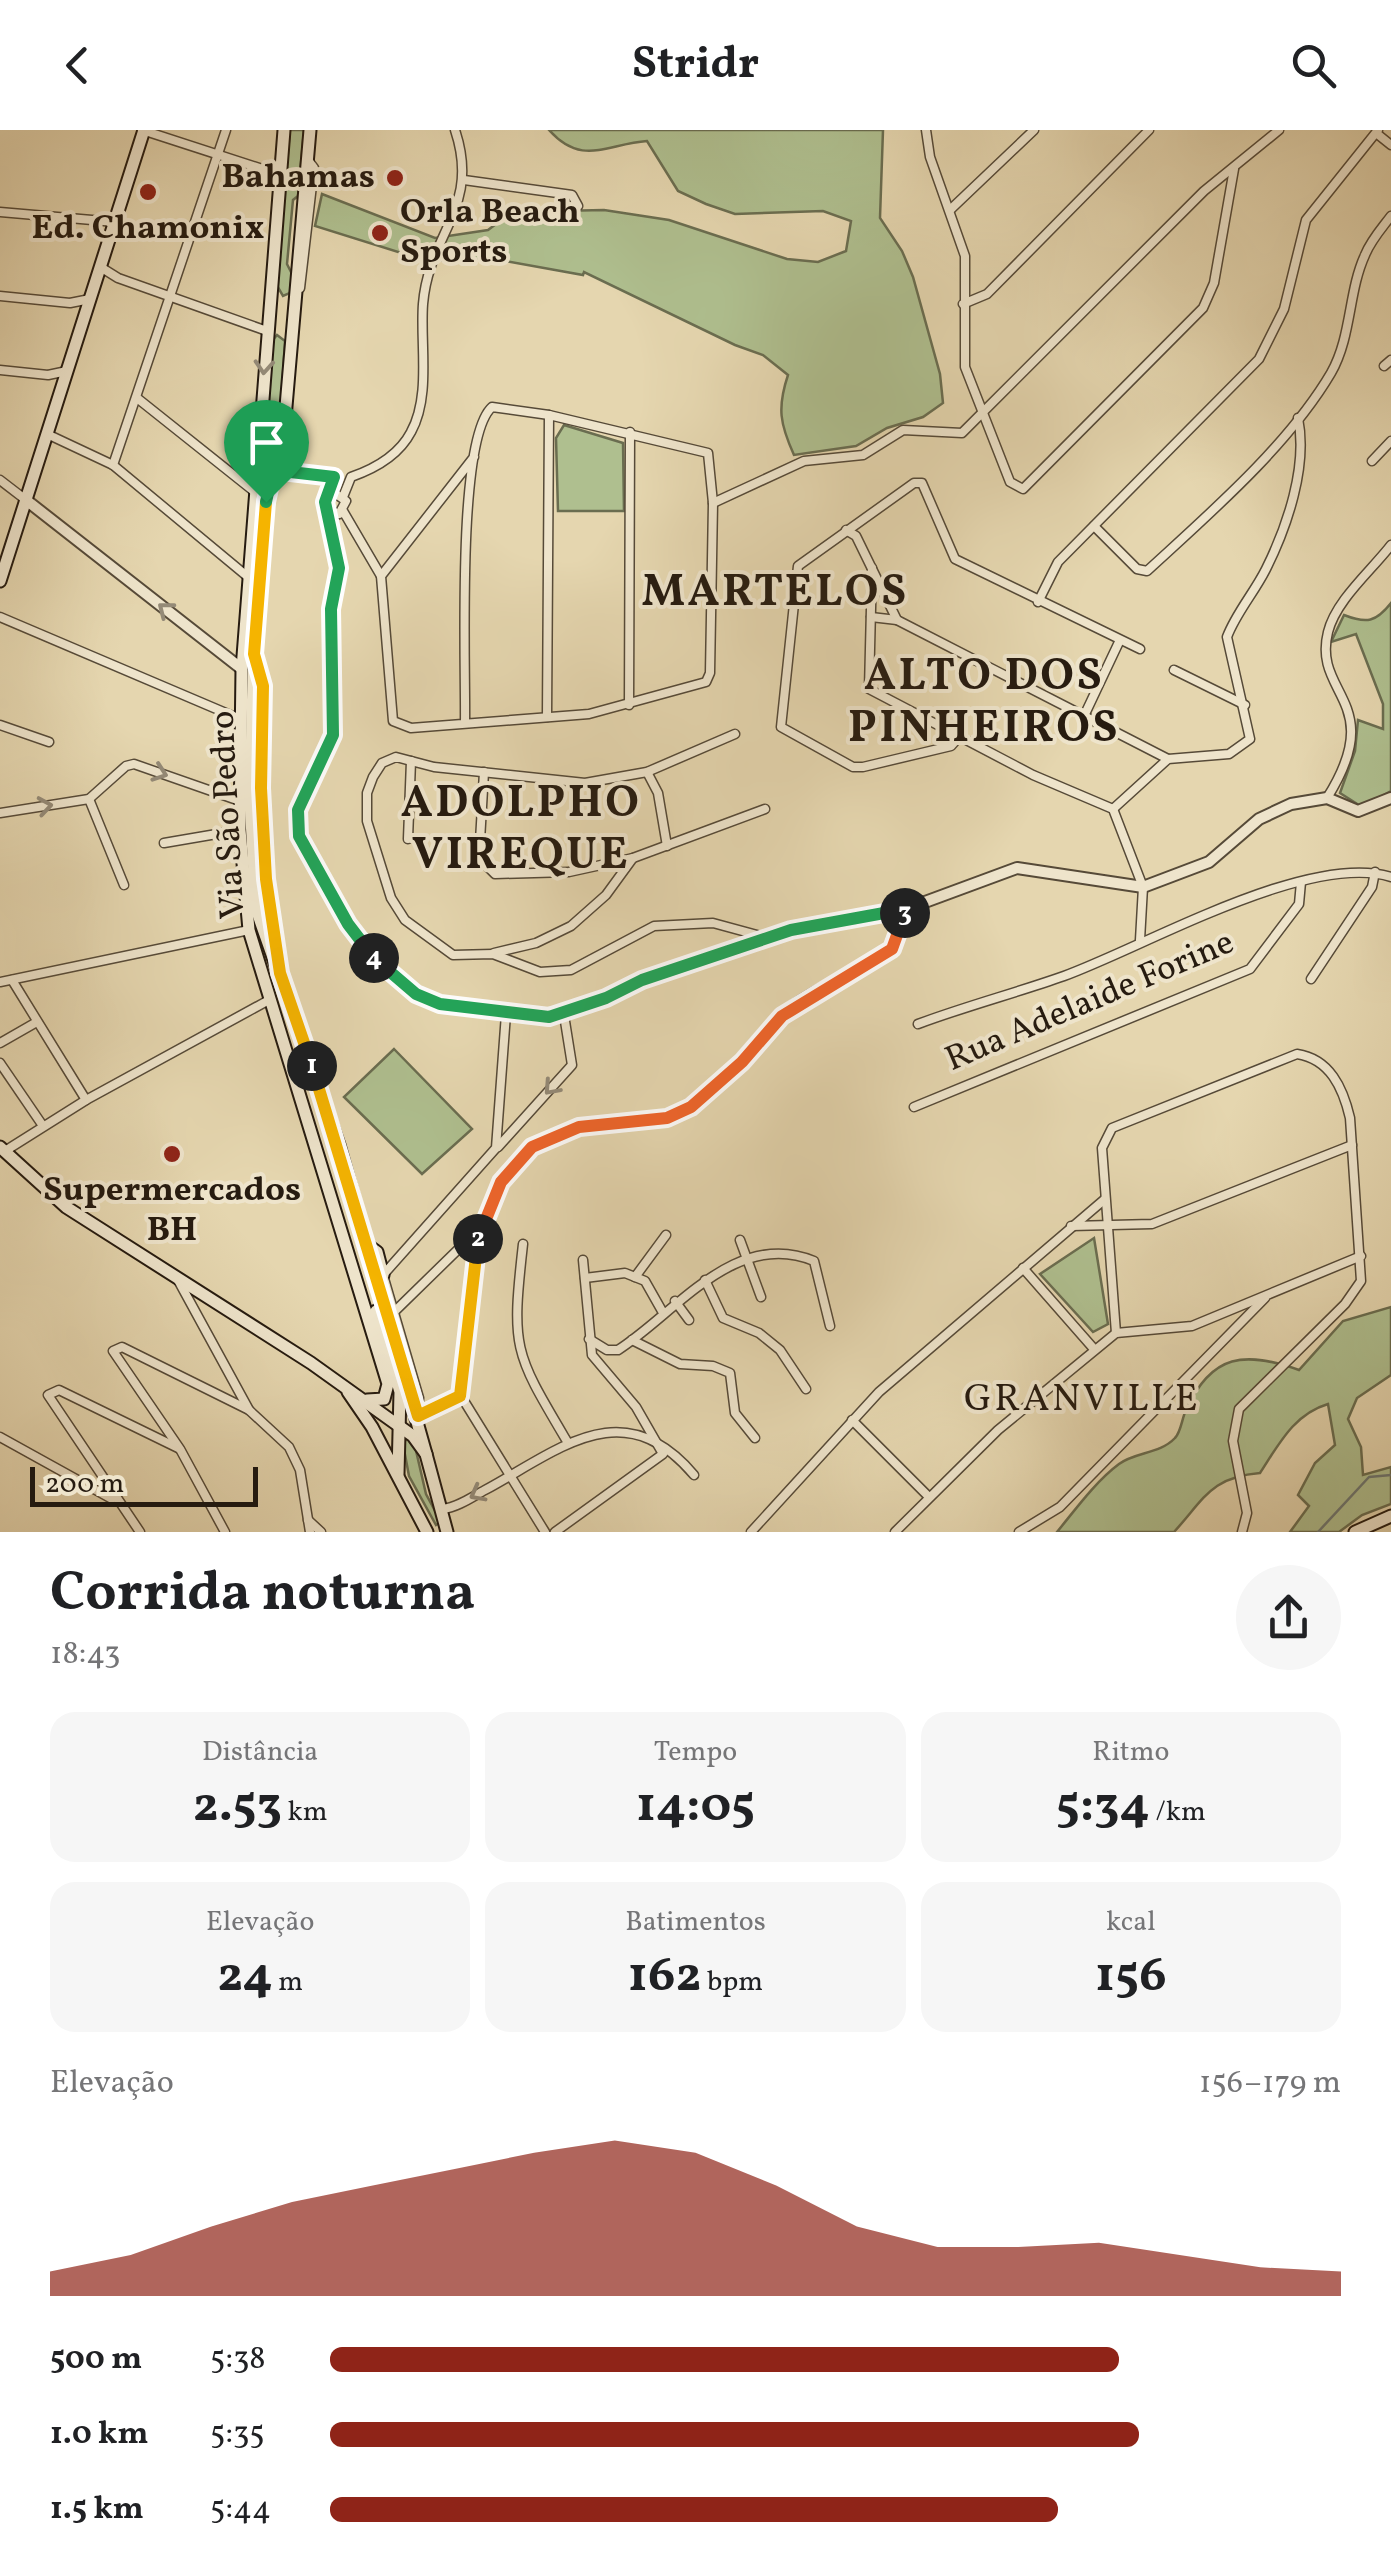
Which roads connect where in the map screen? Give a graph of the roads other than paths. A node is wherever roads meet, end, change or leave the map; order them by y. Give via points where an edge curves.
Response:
1 (142, 130) edge
2 (226, 130) edge
3 (284, 130) edge
4 (310, 130) edge
5 (455, 130) edge
6 (926, 130) edge
7 (1034, 130) edge
8 (1149, 130) edge
9 (1279, 130) edge
10 (1377, 131) edge
11 (1391, 145) edge
12 (219, 155) junction
13 (1234, 169) junction
14 (281, 176) junction
15 (464, 180) junction
16 (578, 206) dead end
17 (951, 210) junction
18 (0, 212) edge
19 (1391, 216) edge
20 (93, 222) junction
21 (116, 222) junction
22 (111, 238) junction
23 (100, 274) junction
24 (270, 294) junction
25 (0, 296) edge
26 (295, 296) junction
27 (91, 298) junction
28 (171, 298) junction
29 (70, 302) junction
30 (964, 304) junction
31 (86, 314) junction
32 (266, 331) junction
33 (0, 370) edge
34 (67, 371) junction
35 (48, 375) junction
36 (62, 386) junction
37 (137, 398) junction
38 (983, 414) junction
39 (549, 415) junction
40 (1298, 418) junction
41 (284, 425) junction
42 (630, 432) junction
43 (47, 434) junction
44 (1391, 441) edge
45 (474, 457) junction
46 (1372, 462) dead end
47 (113, 465) junction
48 (273, 470) junction
49 (334, 477) junction
50 (351, 477) junction
51 (0, 480) edge
52 (256, 492) junction
53 (329, 496) junction
54 (343, 497) junction
55 (26, 500) junction
56 (712, 504) junction
57 (326, 509) junction
58 (341, 513) junction
59 (1094, 526) junction
60 (846, 530) junction
61 (334, 536) junction
62 (1391, 545) edge
63 (872, 568) junction
64 (381, 576) junction
65 (248, 577) junction
66 (0, 581) edge
67 (872, 593) junction
68 (884, 594) junction
69 (1038, 602) junction
70 (0, 617) edge
71 (871, 617) junction
72 (898, 620) junction
73 (1119, 642) junction
74 (1140, 649) dead end
75 (242, 669) junction
76 (1174, 670) dead end
77 (629, 705) junction
78 (1246, 706) junction
79 (1085, 714) junction
80 (547, 716) junction
81 (240, 718) junction
82 (466, 722) junction
83 (0, 725) edge
84 (735, 734) dead end
85 (958, 738) junction
86 (50, 742) dead end
87 (1168, 758) junction
88 (410, 761) junction
89 (484, 772) junction
90 (647, 772) junction
91 (1327, 798) junction
92 (1391, 798) edge
93 (89, 799) junction
94 (240, 801) junction
95 (765, 809) dead end
96 (1113, 809) junction
97 (0, 813) edge
98 (240, 830) junction
99 (408, 839) dead end
100 (164, 843) dead end
101 (666, 846) junction
102 (633, 858) junction
103 (1375, 872) junction
104 (1391, 877) edge
105 (1302, 882) junction
106 (124, 885) dead end
107 (1143, 887) junction
108 (906, 909) junction
109 (249, 930) junction
110 (768, 938) junction
111 (1140, 940) junction
112 (493, 954) junction
113 (1312, 979) dead end
114 (12, 980) junction
115 (0, 982) edge
116 (268, 1000) junction
117 (506, 1014) junction
118 (564, 1016) junction
119 (35, 1023) junction
120 (918, 1024) dead end
121 (0, 1044) edge
122 (308, 1056) junction
123 (0, 1062) edge
124 (298, 1088) junction
125 (86, 1100) junction
126 (914, 1107) dead end
127 (43, 1126) junction
128 (334, 1132) junction
129 (1352, 1145) junction
130 (496, 1148) junction
131 (2, 1149) edge
132 (1104, 1199) junction
133 (342, 1223) junction
134 (1072, 1226) junction
135 (1108, 1226) junction
136 (479, 1229) junction
137 (666, 1236) dead end
138 (740, 1240) dead end
139 (366, 1244) junction
140 (523, 1244) dead end
141 (1361, 1256) junction
142 (582, 1260) dead end
143 (745, 1262) junction
144 (1023, 1268) junction
145 (176, 1276) junction
146 (384, 1276) junction
147 (635, 1277) junction
148 (584, 1278) junction
149 (705, 1280) junction
150 (1269, 1294) junction
151 (761, 1296) dead end
152 (675, 1301) junction
153 (394, 1312) junction
154 (662, 1312) junction
155 (689, 1320) dead end
156 (830, 1326) dead end
157 (1116, 1333) junction
158 (588, 1338) junction
159 (632, 1340) junction
160 (1094, 1349) junction
161 (343, 1385) junction
162 (806, 1389) dead end
163 (460, 1396) junction
164 (366, 1400) junction
165 (249, 1410) junction
166 (418, 1416) junction
167 (852, 1420) junction
168 (400, 1426) junction
169 (0, 1436) edge
170 (754, 1438) dead end
171 (568, 1443) junction
172 (180, 1449) junction
173 (661, 1450) junction
174 (426, 1454) junction
175 (398, 1474) junction
176 (694, 1475) dead end
177 (511, 1476) junction
178 (406, 1490) junction
179 (928, 1496) junction
180 (116, 1502) junction
181 (1391, 1516) edge
182 (308, 1520) junction
183 (445, 1521) edge
184 (140, 1532) edge
185 (225, 1532) edge
186 (310, 1532) edge
187 (321, 1532) edge
188 (427, 1532) edge
189 (544, 1532) edge
190 (555, 1532) edge
191 (751, 1532) edge
192 (896, 1532) edge
193 (1020, 1532) edge
194 (1242, 1532) edge
195 (1355, 1532) edge

1 - 12 street
1 - 21 main road
2 - 12 street
3 - 14 main road
4 - 26 main road, Via São Pedro
5 - 15 street
6 - 17 street
7 - 17 street
8 - 30 street via 987,294
9 - 13 street
10 - 11 street
10 - 59 street via 1306,220 1284,310 1258,359
12 - 14 street
12 - 28 street
13 - 38 street via 1204,191
13 - 38 street via 1204,308 1022,489 1010,482
14 - 24 main road
15 - 16 street via 572,195
15 - 50 street via 428,267 420,406 411,432 373,469
17 - 30 street via 965,256
18 - 20 street
19 - 40 street via 1365,253 1332,370
20 - 21 street
20 - 22 street
21 - 22 main road
22 - 23 main road
23 - 27 main road
23 - 28 street
24 - 26 main road via 280,302
24 - 32 main road
25 - 29 street
26 - 41 main road, Via São Pedro
27 - 29 street
27 - 31 main road
28 - 32 street
28 - 37 street
29 - 31 street
30 - 38 street via 965,367
31 - 34 main road
32 - 41 main road via 287,339
32 -> 52 main road
33 - 35 street
34 - 35 street
34 - 36 main road
35 - 36 street
36 - 43 main road
37 - 47 street
37 - 52 street
38 - 56 street via 962,433 903,430 864,455 804,460
39 - 42 street
39 - 45 street via 492,407
39 - 80 street
40 - 59 street via 1147,571
40 - 78 street via 1301,450 1285,520 1227,638
41 - 48 main road, Via São Pedro
42 - 56 street via 708,453
42 - 77 street
43 - 47 street
43 - 55 main road
44 - 46 street
45 - 64 street
45 - 82 street via 467,500
47 - 65 street
48 - 49 street
48 - 122 main road, Via São Pedro via 254,654 250,801 256,909
49 - 50 street
49 - 53 street
50 - 54 street
51 - 55 street
52 - 65 main road
53 - 54 street
53 - 57 street
54 - 58 street
55 - 66 main road
75 -> 55 street
56 - 77 street via 709,678
57 - 58 street
57 - 61 street
58 - 61 street
58 - 64 street via 359,532
59 - 69 street via 1058,562
60 - 63 street
60 - 69 street via 914,482 922,483 955,559
60 - 85 street via 796,571 782,730 863,767 952,746
61 - 117 street via 339,568 331,609 333,735 298,810 299,836 348,924 402,984 440,1004
62 - 91 street via 1339,609 1327,635 1327,658 1353,722 1348,758
63 - 67 street
63 - 68 street
64 - 82 street via 393,720 411,728
65 - 75 main road
67 - 68 street
67 - 71 street
68 - 72 street
69 - 73 street
70 - 81 street
71 - 72 street
71 - 85 street via 869,689
72 - 79 street
73 - 74 street
73 - 79 street
75 - 81 main road
76 - 78 street
77 - 80 street
78 - 87 street via 1251,729 1244,746 1228,754
79 - 87 street
80 - 82 street
81 - 94 main road
83 - 86 street
84 - 90 street
85 - 96 street
87 - 96 street
88 - 89 street
88 - 99 street
88 - 112 street via 382,762 366,793 367,821 390,898 440,950 464,957
89 - 90 street via 586,783
89 - 102 street via 480,858 495,874 569,872
90 - 101 street via 658,793
91 - 92 street via 1358,811
91 - 107 street via 1272,812 1209,862
93 -> 94 street via 134,764
97 -> 93 street
93 - 106 street
94 - 98 main road
95 - 101 street
96 - 107 street
98 - 100 street
98 - 109 main road
101 - 102 street
102 - 112 street via 571,926
103 - 104 street
103 - 105 street
103 - 113 street via 1372,887
105 - 111 street
105 - 126 street, Rua Adelaide Forine via 1300,904 1250,970
107 - 108 street via 1017,868
107 - 111 street
108 - 110 street
108 - 136 street via 892,949 782,1016 691,1107 667,1118 579,1127 532,1147 501,1182
109 - 114 street
109 - 116 main road
110 - 112 street via 713,923 654,926 571,970 540,972
110 - 118 street via 642,980
111 - 120 street via 1066,975
114 - 115 street
114 - 119 street
116 - 122 main road via 285,1003
116 - 124 main road
116 - 125 street
117 - 118 street
117 - 130 street
118 -> 130 street via 572,1065
119 - 121 street
119 - 125 street
122 - 128 main road, Via São Pedro
123 - 127 street
124 - 128 main road via 320,1140 331,1141
124 - 133 main road
125 - 127 street
127 - 131 street
128 - 139 main road, Via São Pedro
129 - 132 street via 1345,1095 1335,1078 1298,1054 1112,1128 1102,1148
129 - 135 street via 1152,1224
129 - 141 street
130 - 146 street
131 - 145 main road via 66,1207
132 - 134 street
132 - 135 street
133 - 164 main road via 388,1384 384,1398
133 - 168 main road via 358,1248 395,1376
134 - 135 street
134 - 144 street
135 - 157 street
136 - 153 street
136 - 163 street
137 - 147 street
138 - 143 street
139 - 146 main road via 377,1252
139 - 166 main road, Via São Pedro
140 - 171 street via 517,1348
141 - 150 street
141 - 194 street via 1361,1281 1345,1304 1239,1409 1233,1440 1247,1514
142 - 148 street
143 - 149 street
143 - 151 street
143 - 156 street via 780,1254 814,1262
144 - 160 street
144 - 167 street
145 - 161 main road
145 - 165 street
146 - 153 street
147 - 148 street
147 - 154 street via 645,1280
148 - 158 street
149 - 152 street
149 - 162 street via 723,1318 780,1350
150 - 157 street via 1174,1331
150 - 193 street via 1060,1507
152 - 154 street
152 - 155 street
153 - 166 street via 419,1398
154 - 159 street
157 - 160 street
158 - 159 street via 607,1350
158 - 173 street via 592,1355 636,1406
159 - 170 street via 680,1364 730,1373 735,1413
160 - 179 street
161 - 164 main road
161 - 175 main road
163 - 166 street
163 - 177 street
164 - 168 main road
165 - 172 street via 122,1347 113,1351
165 - 182 street via 289,1447
166 - 174 main road, Via São Pedro
167 - 179 street
167 - 191 street
168 - 174 main road
168 - 175 main road
169 - 180 street
171 - 173 street via 604,1430
171 - 177 street
172 - 180 street via 58,1390 48,1395
172 - 185 street
173 - 176 street via 678,1456
173 - 190 street
174 - 183 main road, Via São Pedro
175 - 178 main road
177 -> 183 street
177 - 189 street
178 - 183 main road via 432,1529
178 - 188 main road
179 - 192 street
180 - 184 street
181 - 195 main road
182 - 186 street
182 - 187 street

